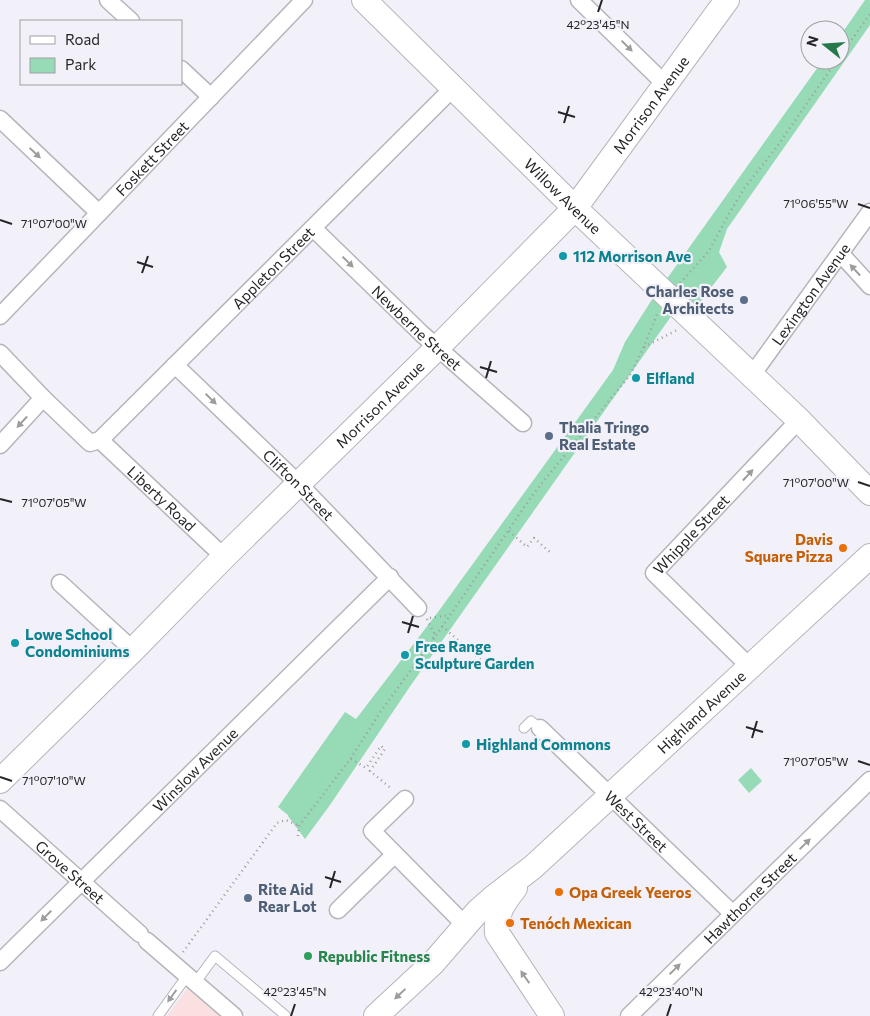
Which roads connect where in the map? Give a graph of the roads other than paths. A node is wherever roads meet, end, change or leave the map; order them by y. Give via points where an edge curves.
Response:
1 (108, 0) edge
2 (304, 0) edge
3 (364, 0) edge
4 (579, 0) edge
5 (727, 0) edge
6 (129, 20) edge
7 (182, 70) edge
8 (666, 85) junction
9 (454, 88) junction
10 (211, 97) junction
11 (0, 119) edge
12 (575, 208) junction
13 (870, 212) edge
14 (99, 213) junction
15 (313, 228) junction
16 (841, 254) junction
17 (870, 286) edge
18 (0, 316) edge
19 (438, 347) junction
20 (0, 353) edge
21 (175, 365) junction
22 (752, 375) junction
23 (43, 398) junction
24 (799, 420) junction
25 (523, 423) dead end
26 (95, 441) junction
27 (0, 445) edge
28 (300, 485) junction
29 (870, 494) edge
30 (870, 556) edge
31 (224, 557) junction
32 (390, 577) junction
33 (60, 583) dead end
34 (422, 613) road end
35 (133, 650) junction
36 (750, 667) junction
37 (532, 728) dead end
38 (870, 780) edge
39 (0, 781) edge
40 (611, 796) junction
41 (405, 799) road end
42 (0, 810) edge
43 (394, 855) junction
44 (533, 867) junction
45 (81, 882) junction
46 (338, 910) dead end
47 (733, 914) junction
48 (465, 925) junction
49 (498, 938) junction
50 (0, 962) edge
51 (425, 971) junction
52 (196, 983) junction
53 (158, 1016) edge
54 (234, 1016) edge
55 (286, 1016) edge
56 (376, 1016) edge
57 (552, 1016) edge
58 (628, 1016) edge

1 - 6 street
2 - 10 street, Foskett Street
3 - 9 street, Willow Avenue
4 -> 8 street
5 - 8 street, Morrison Avenue
7 - 10 street
8 - 12 street, Morrison Avenue
9 - 12 street, Willow Avenue
9 - 15 street, Appleton Street
10 - 14 street, Foskett Street
11 -> 14 street
12 - 19 street, Morrison Avenue
12 - 22 street, Willow Avenue
13 - 16 street, Lexington Avenue
14 - 18 street, Foskett Street
15 -> 19 street, Newberne Street
15 - 21 street, Appleton Street
17 -> 16 street
16 - 22 street, Lexington Avenue
19 - 25 street, Newberne Street
19 - 28 street, Morrison Avenue
20 - 23 street, Liberty Road
21 - 26 street, Appleton Street
21 -> 28 street, Clifton Street
22 - 24 street, Willow Avenue
23 - 26 street, Liberty Road
23 -> 27 street
24 - 29 street, Willow Avenue
36 -> 24 street, Whipple Street via 654,573
26 - 31 street, Liberty Road
28 - 31 street, Morrison Avenue
28 - 32 street, Clifton Street
30 - 36 street, Highland Avenue
31 - 35 street, Morrison Avenue
32 - 34 street, Clifton Street
32 - 45 street, Winslow Avenue
33 - 35 street
35 - 39 street, Morrison Avenue
36 - 40 street, Highland Avenue
37 - 40 street, West Street
47 -> 38 street, Hawthorne Street
40 - 44 street, Highland Avenue
40 - 47 street, West Street
41 - 43 street via 372,831
42 - 45 street, Grove Street
43 - 46 street
43 - 48 street
44 - 48 street, Highland Avenue
44 - 49 street, Highland Avenue via 500,909 496,923
45 -> 50 street, Winslow Avenue
45 - 52 street, Grove Street
58 -> 47 street, Hawthorne Street
48 - 51 street, Highland Avenue
49 - 51 street via 478,932
57 -> 49 street
51 -> 56 street, Highland Avenue
52 -> 53 lane
52 - 54 street, Grove Street
52 - 55 lane via 215,956

